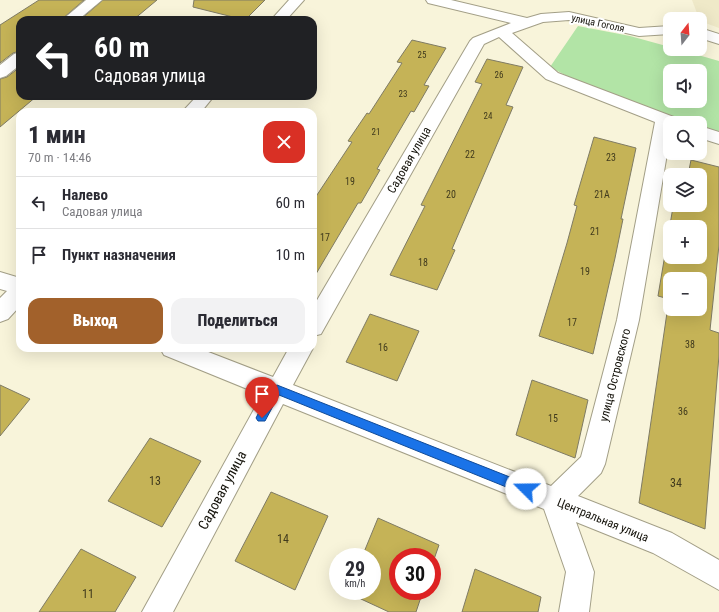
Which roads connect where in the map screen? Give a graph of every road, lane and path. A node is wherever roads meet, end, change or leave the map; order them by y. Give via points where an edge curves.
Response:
1 (95, 0) edge
2 (298, 0) edge
3 (433, 0) edge
4 (74, 16) edge
5 (282, 16) edge
6 (528, 23) junction
7 (663, 30) edge
8 (500, 31) junction
9 (707, 35) edge
10 (719, 39) edge
11 (16, 61) edge
12 (0, 73) edge
13 (202, 100) edge
14 (194, 108) edge
15 (663, 120) edge
16 (707, 134) edge
17 (719, 138) edge
18 (663, 147) edge
19 (0, 280) edge
20 (16, 286) edge
21 (16, 295) edge
22 (0, 313) edge
23 (317, 320) edge
24 (182, 352) edge
25 (299, 352) edge
26 (277, 390) junction
27 (555, 501) junction
28 (719, 576) edge
29 (157, 612) edge
30 (574, 612) edge

1 - 4 street
2 - 5 street
3 - 6 street, улица Гоголя
6 - 7 street, улица Гоголя via 541,18 569,16 638,32
6 - 8 street, Садовая улица
8 - 15 street via 552,76
8 - 23 street, Садовая улица via 478,41
9 - 10 street
11 - 12 street
13 - 14 street
16 - 17 street
18 - 27 street, улица Островского via 628,320 592,464
19 - 20 street
21 - 22 street
24 - 26 street, Центральная улица
25 - 26 street, Садовая улица
26 - 27 street, Центральная улица
26 - 29 street, Садовая улица
27 - 28 street, Центральная улица via 662,543
27 - 30 street via 580,572

